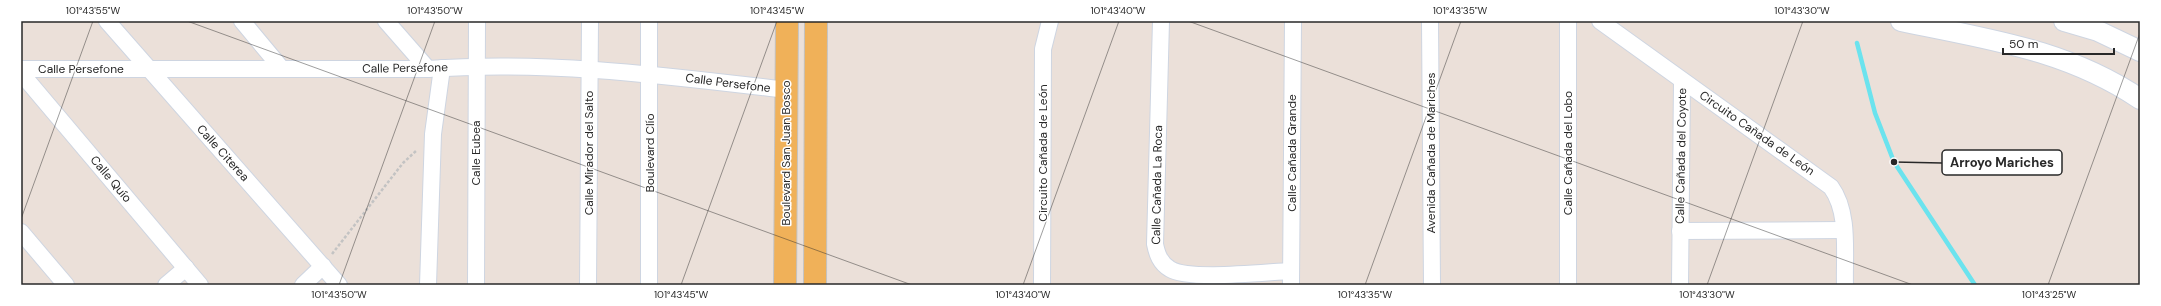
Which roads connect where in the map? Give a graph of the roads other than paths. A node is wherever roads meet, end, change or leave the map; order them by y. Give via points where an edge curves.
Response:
1 (107, 21) edge
2 (242, 21) edge
3 (386, 21) edge
4 (477, 21) edge
5 (590, 21) edge
6 (649, 21) edge
7 (787, 21) edge
8 (816, 21) edge
9 (1050, 21) edge
10 (1161, 21) edge
11 (1293, 21) edge
12 (1430, 21) edge
13 (1568, 21) edge
14 (1600, 21) edge
15 (1901, 21) edge
16 (2064, 21) edge
17 (1978, 29) edge
18 (2140, 51) edge
19 (477, 65) junction
20 (435, 68) junction
21 (21, 69) edge
22 (148, 69) junction
23 (282, 69) junction
24 (590, 70) junction
25 (21, 73) edge
26 (650, 73) junction
27 (1682, 81) junction
28 (787, 90) junction
29 (2140, 99) edge
30 (1843, 230) junction
31 (1680, 231) junction
32 (21, 232) edge
33 (322, 266) junction
34 (186, 268) junction
35 (1291, 278) edge
36 (66, 285) edge
37 (166, 285) edge
38 (200, 285) edge
39 (303, 285) edge
40 (339, 285) edge
41 (428, 285) edge
42 (476, 285) edge
43 (588, 285) edge
44 (649, 285) edge
45 (785, 285) edge
46 (815, 285) edge
47 (1042, 285) edge
48 (1432, 285) edge
49 (1568, 285) edge
50 (1680, 285) edge
51 (1845, 285) edge

1 - 22 street, Calle Citerea
2 - 23 street
3 - 20 street
4 - 19 street, Calle Eubea
5 - 24 street, Calle Mirador del Salto
6 - 26 street, Boulevard Clío
7 - 28 main road, Boulevard San Juan Bosco
8 - 46 main road
9 - 47 street, Circuito Cañada de León via 1043,49
10 - 35 street, Calle Cañada La Roca via 1155,244 1158,258 1170,269 1188,275
11 - 35 street, Calle Cañada Grande
12 - 48 street, Avenida Cañada de Mariches
13 - 49 street, Calle Cañada del Lobo
14 - 27 street, Circuito Cañada de León
15 - 17 street
16 - 18 street via 2098,32
17 - 29 street via 2085,67
19 - 20 street, Calle Persefone
19 - 24 street, Calle Persefone
19 - 42 street, Calle Eubea
20 - 23 street, Calle Persefone
20 - 41 street
21 - 22 street, Calle Persefone
22 - 23 street, Calle Persefone
22 - 33 street, Calle Citerea
24 - 26 street, Calle Persefone
24 - 43 street, Calle Mirador del Salto
25 - 34 street, Calle Quío
26 - 28 street, Calle Persefone
26 - 44 street, Boulevard Clío
27 - 30 street, Circuito Cañada de León via 1831,187 1838,198
27 - 31 street, Calle Cañada del Coyote
28 - 45 main road, Boulevard San Juan Bosco
30 - 31 street
30 - 51 street, Circuito Cañada de León
31 - 50 street, Calle Cañada del Coyote
32 - 36 street
33 - 39 street
33 - 40 street, Calle Citerea
34 - 37 street
34 - 38 street, Calle Quío

